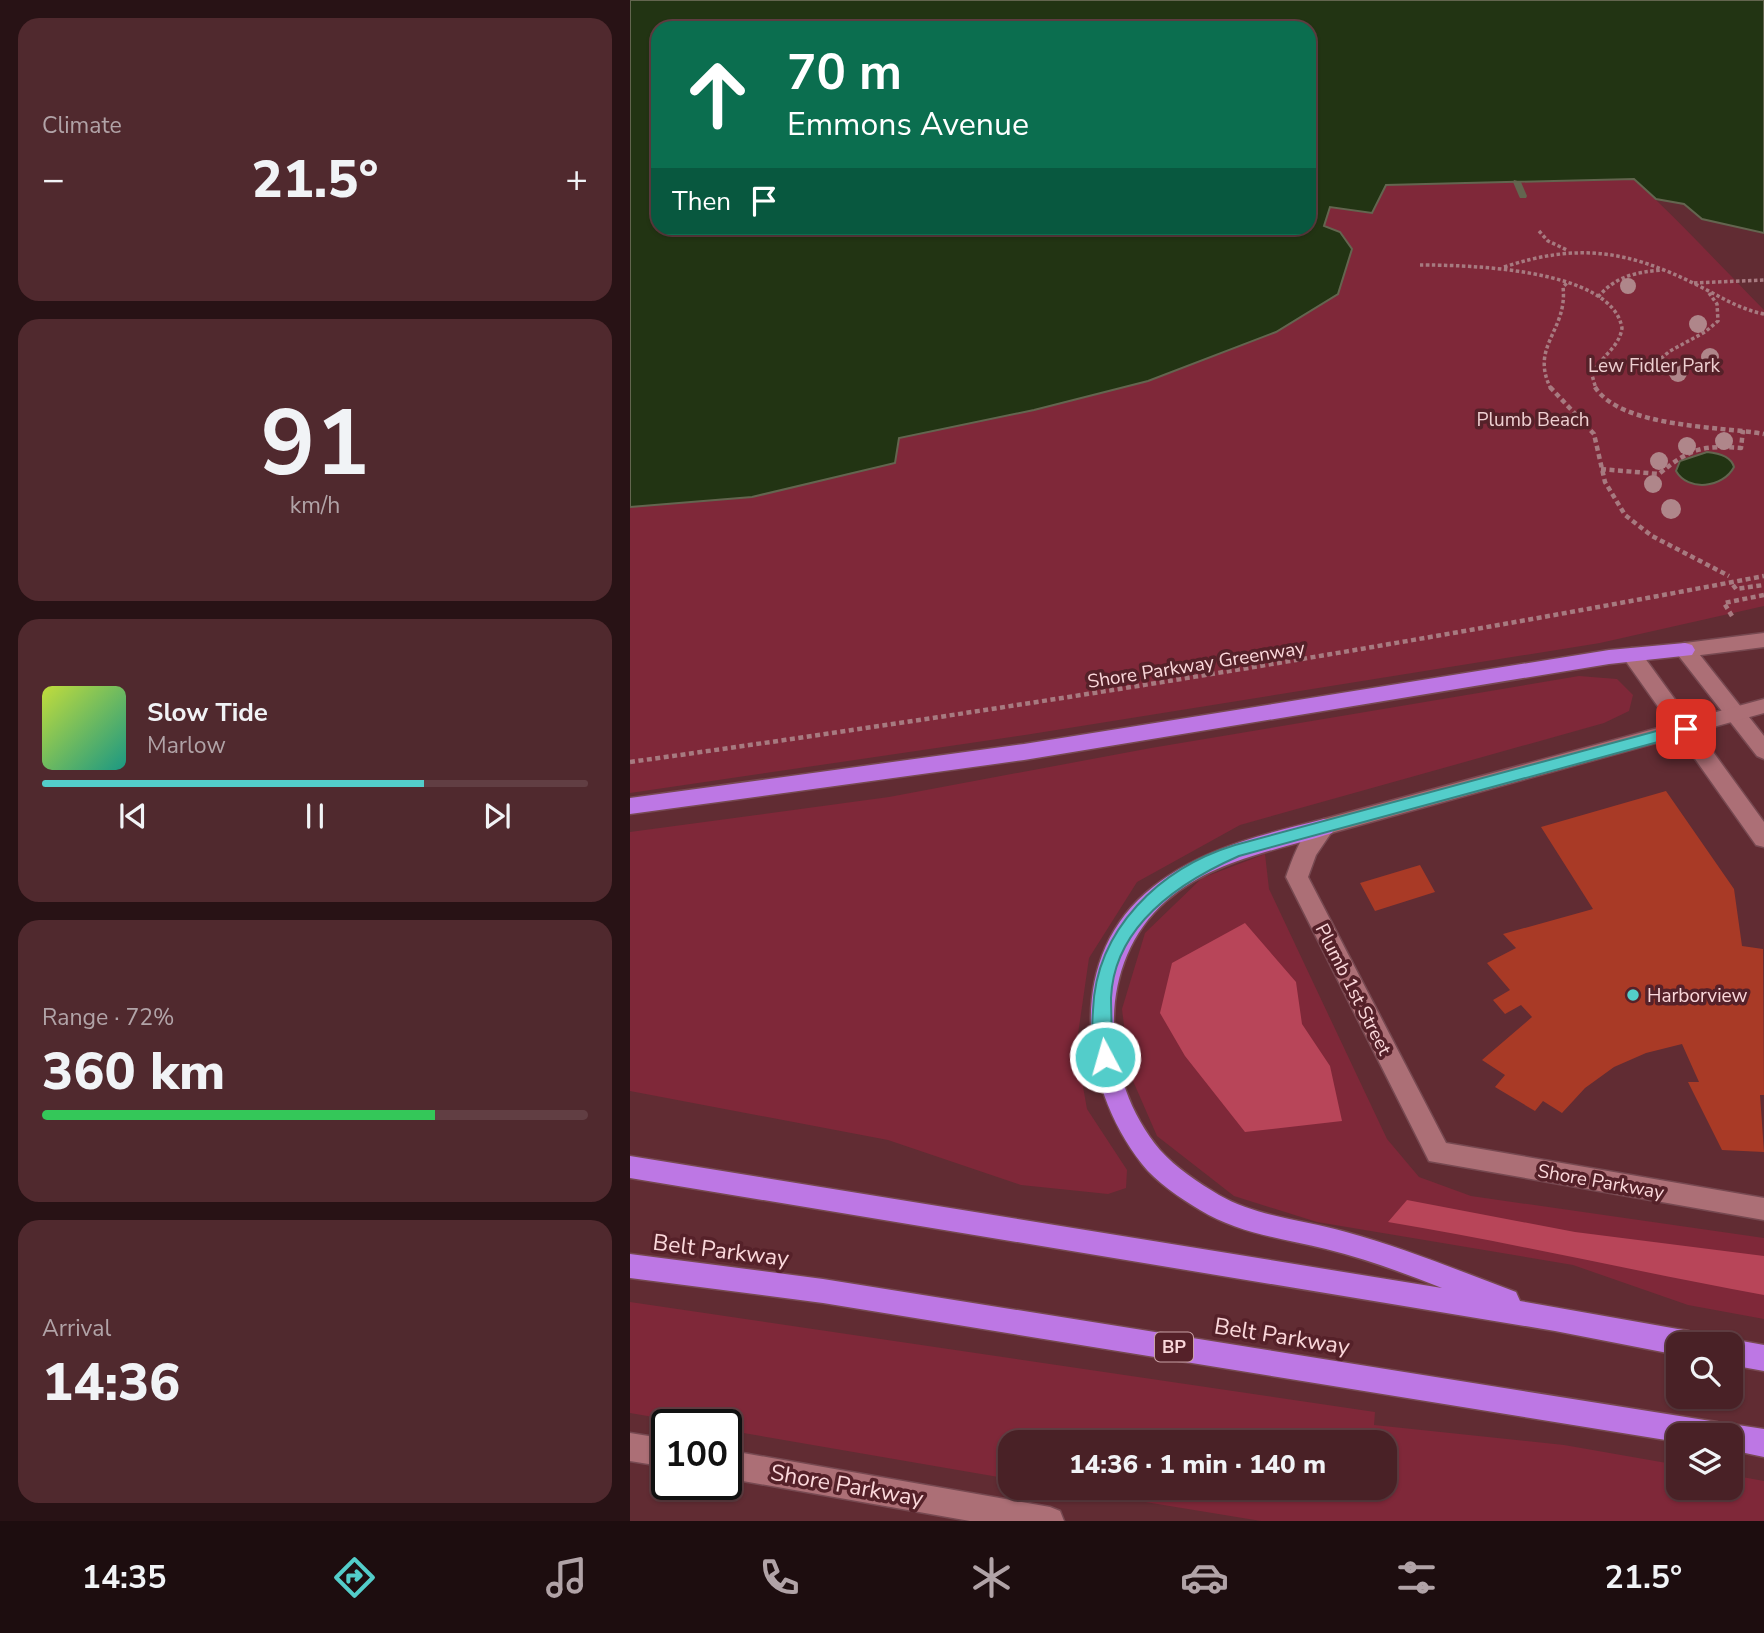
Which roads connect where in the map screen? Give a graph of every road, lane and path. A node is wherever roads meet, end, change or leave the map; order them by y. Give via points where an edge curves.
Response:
1 (1539, 231) dead end
2 (1568, 250) junction
3 (1420, 265) dead end
4 (1503, 267) junction
5 (1664, 270) junction
6 (1764, 280) edge
7 (1567, 282) junction
8 (1693, 283) junction
9 (1706, 290) junction
10 (1598, 297) junction
11 (1764, 314) edge
12 (1647, 370) dead end
13 (1743, 430) junction
14 (1764, 434) edge
15 (1601, 469) junction
16 (1729, 576) dead end
17 (1764, 576) edge
18 (1733, 585) dead end
19 (1764, 585) edge
20 (1764, 595) edge
21 (1732, 616) dead end
22 (1764, 640) edge
23 (1685, 650) junction
24 (1632, 655) junction
25 (1764, 706) edge
26 (1736, 714) junction
27 (1686, 729) junction
28 (1764, 751) edge
29 (630, 762) edge
30 (630, 806) edge
31 (1324, 827) junction
32 (1764, 839) edge
33 (1438, 1153) joint
34 (630, 1167) edge
35 (1764, 1209) edge
36 (630, 1266) edge
37 (1555, 1319) junction
38 (1666, 1340) edge
39 (1743, 1354) edge
40 (1764, 1358) edge
41 (1666, 1427) edge
42 (1743, 1439) edge
43 (1764, 1443) edge
44 (630, 1447) edge
45 (651, 1450) edge
46 (742, 1467) edge
47 (1050, 1521) edge

1 - 2 path
2 - 4 path
2 - 5 path via 1627,256
3 - 4 path
4 - 7 path
5 - 8 path
5 - 10 path via 1625,275 1611,281
6 - 8 path
7 - 10 path
7 - 15 path via 1563,287 1565,311 1542,366 1557,398 1596,437
8 - 9 path
9 - 11 path via 1744,310
9 - 12 path via 1719,307 1716,324 1670,350
10 - 13 path via 1616,312 1623,327 1619,341 1591,375 1606,400 1630,413
13 - 14 path
13 - 15 path via 1741,448 1689,452 1659,474
15 - 16 path via 1609,491 1628,517 1666,545
17 - 29 path, Shore Parkway Greenway via 1324,657 941,720
18 - 19 path via 1736,589
20 - 21 path via 1724,603
22 - 23 main road
23 - 24 highway
23 - 26 main road
24 - 27 main road
24 - 30 highway via 1024,752
25 - 26 main road
26 - 27 main road
26 - 28 main road
27 - 31 main road
27 - 32 main road
31 - 33 main road, Plumb 1st Street via 1306,852 1297,877
31 - 37 highway via 1235,851 1194,869 1133,921 1115,950 1103,985 1101,1038 1113,1096 1152,1158 1214,1205 1344,1242
33 - 35 main road, Shore Parkway
34 - 37 highway
36 - 41 highway, Belt Parkway / BP via 823,1291
37 - 38 highway
39 - 40 highway
42 - 43 highway
44 - 45 main road
46 - 47 main road, Shore Parkway

